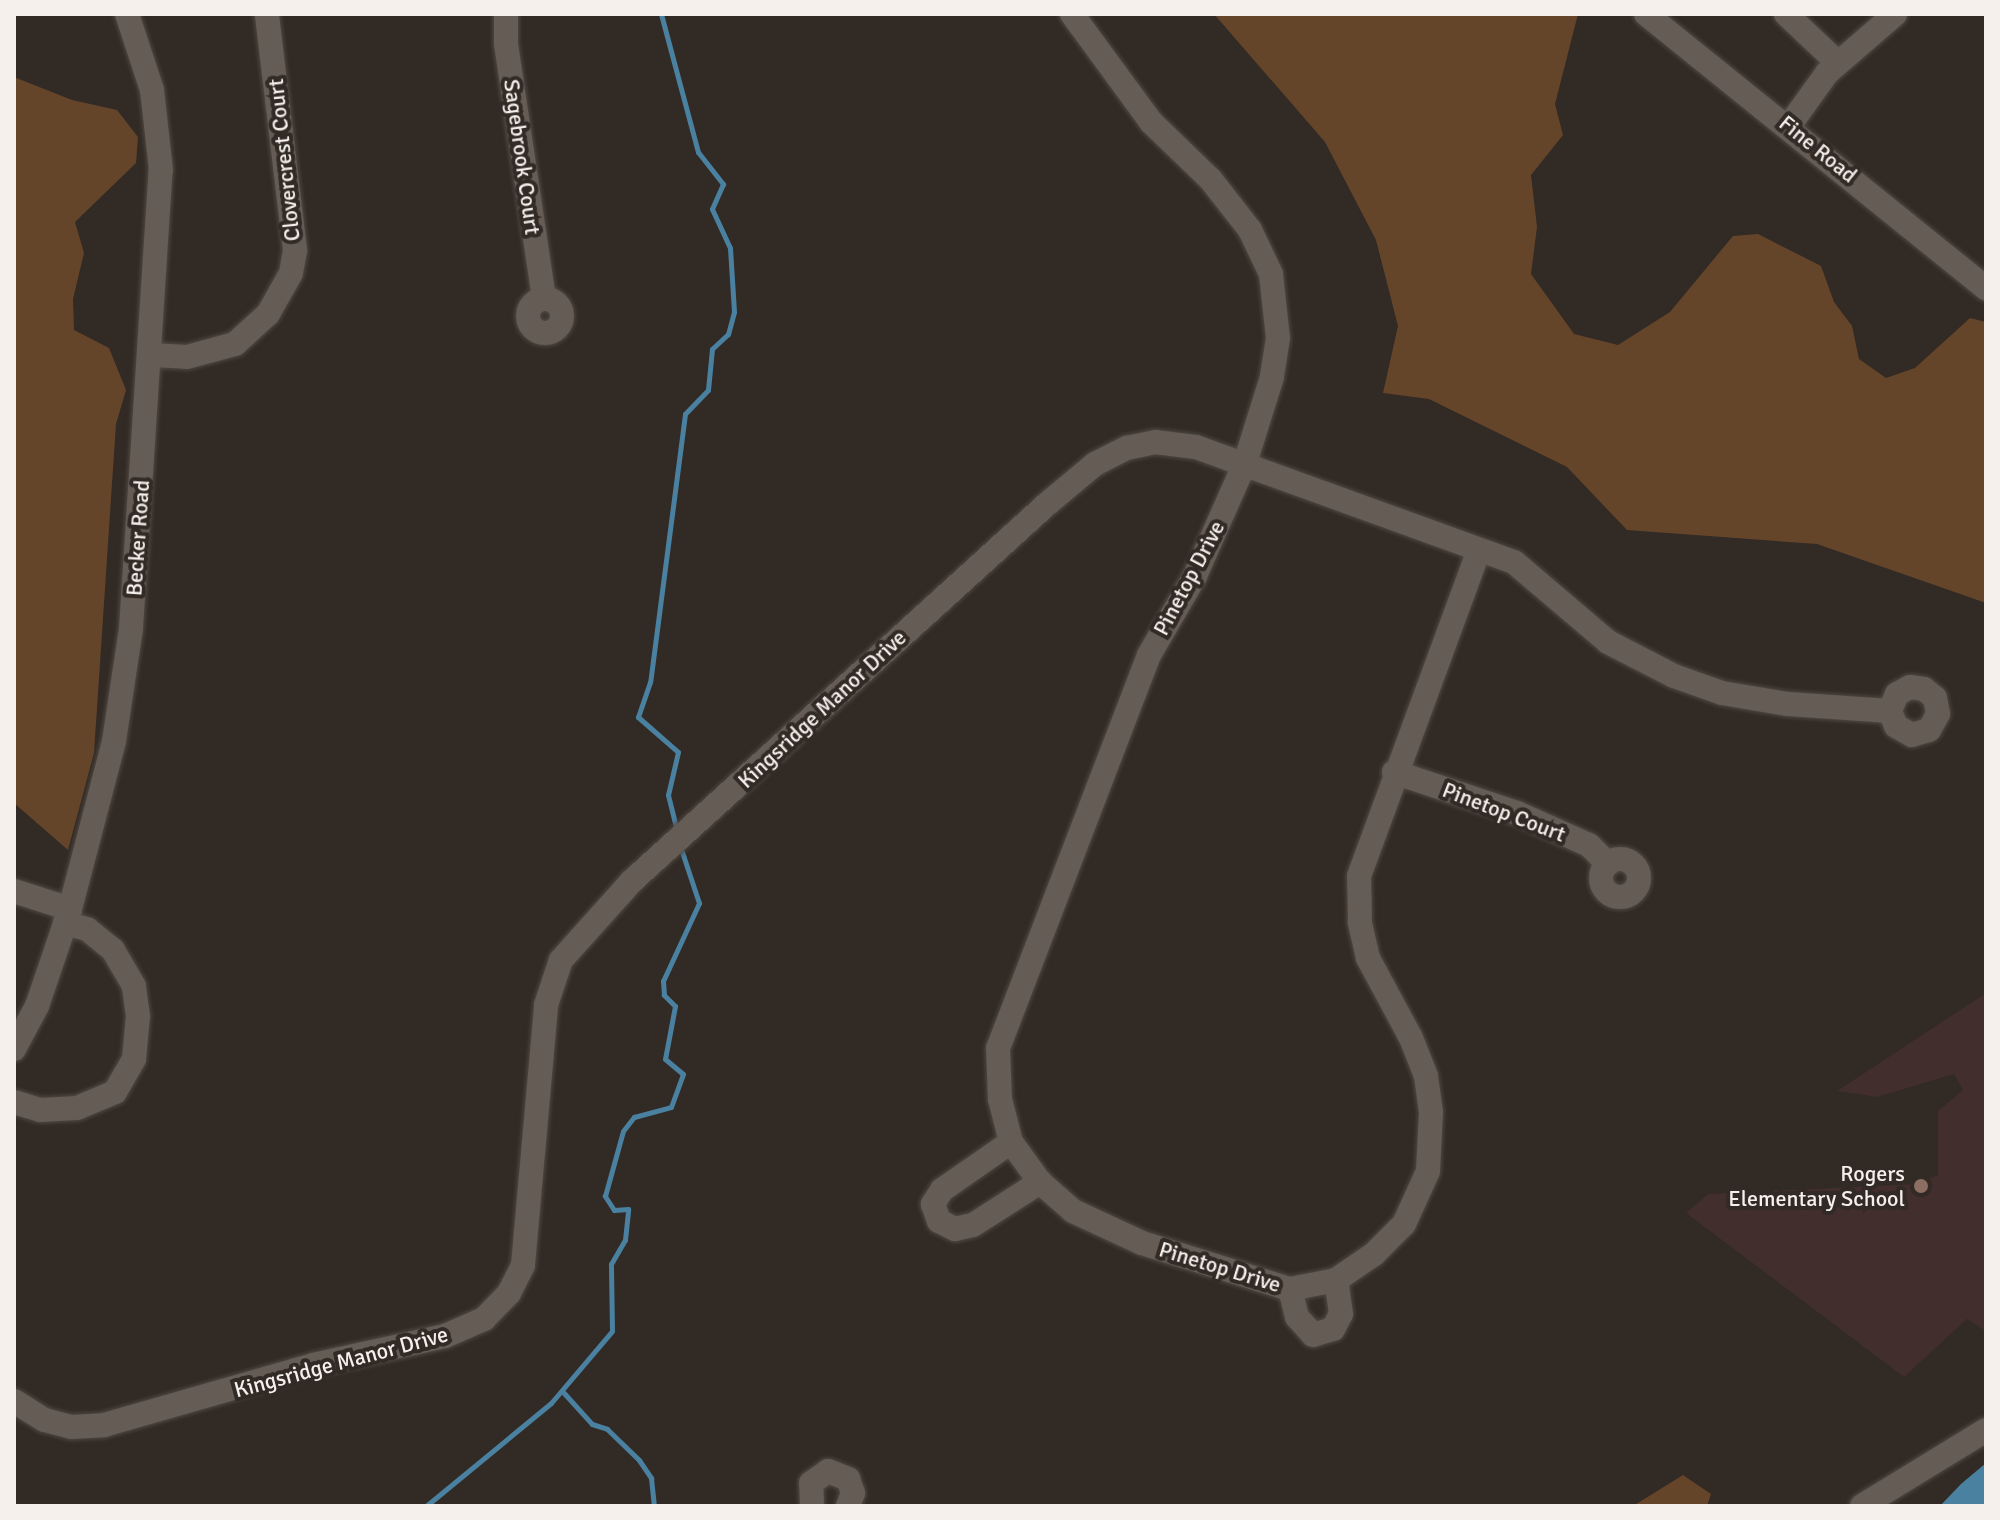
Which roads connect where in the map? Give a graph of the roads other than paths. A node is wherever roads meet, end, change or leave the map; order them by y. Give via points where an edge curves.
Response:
1 (127, 14) edge
2 (267, 14) edge
3 (506, 14) edge
4 (1072, 14) edge
5 (1646, 14) edge
6 (1786, 14) edge
7 (1895, 14) edge
8 (1838, 63) junction
9 (1789, 126) junction
10 (1986, 288) edge
11 (544, 299) dead end
12 (151, 355) junction
13 (1245, 463) junction
14 (1478, 553) junction
15 (1890, 711) dead end
16 (1394, 772) junction
17 (1608, 864) dead end
18 (14, 891) edge
19 (68, 916) junction
20 (14, 1049) edge
21 (14, 1102) edge
22 (1011, 1142) junction
23 (1040, 1182) junction
24 (1336, 1280) junction
25 (1290, 1289) junction
26 (14, 1401) edge
27 (1986, 1430) edge
28 (812, 1506) edge
29 (848, 1506) edge
30 (1862, 1506) edge

1 - 12 street, Becker Road via 152,90 160,143
2 - 12 street, Clovercrest Court via 295,250 291,273 268,314 235,344 187,357
3 - 11 street, Sagebrook Court
4 - 13 street, Pinetop Drive via 1151,122 1237,212 1271,274 1276,359
5 - 9 street, Fine Road
6 - 8 street
7 - 8 street
8 - 9 street
9 - 10 street, Fine Road
12 - 19 street, Becker Road via 122,695
13 - 14 street, Kingsridge Manor Drive
13 - 22 street, Pinetop Drive via 1195,576 1149,655 998,1048 997,1076
13 - 26 street, Kingsridge Manor Drive via 1196,447 1155,442 1127,448 1095,464 592,922 561,960 546,1005 523,1265 509,1293 484,1319 445,1336 313,1365 104,1425 58,1424
14 - 15 street, Kingsridge Manor Drive via 1514,562 1608,642 1674,676 1756,700
14 - 16 street, Pinetop Drive
16 - 17 street, Pinetop Court via 1517,813 1589,845
16 - 24 street, Pinetop Drive via 1359,876 1360,922 1368,958 1426,1076 1433,1141 1428,1171 1404,1224 1374,1254
18 - 19 street
19 - 20 street, Becker Road via 37,1006
19 - 21 street via 113,950 134,986 134,1059 115,1092 77,1108 40,1110
22 - 23 street, Pinetop Drive
22 - 23 street via 942,1190 933,1204 939,1221 955,1229 973,1225
23 - 25 street, Pinetop Drive via 1073,1211 1142,1243
24 - 25 street, Pinetop Drive
24 - 25 street via 1341,1314 1333,1329 1313,1335 1297,1317
27 - 30 street
28 - 29 street via 811,1483 828,1471 848,1479 853,1493

